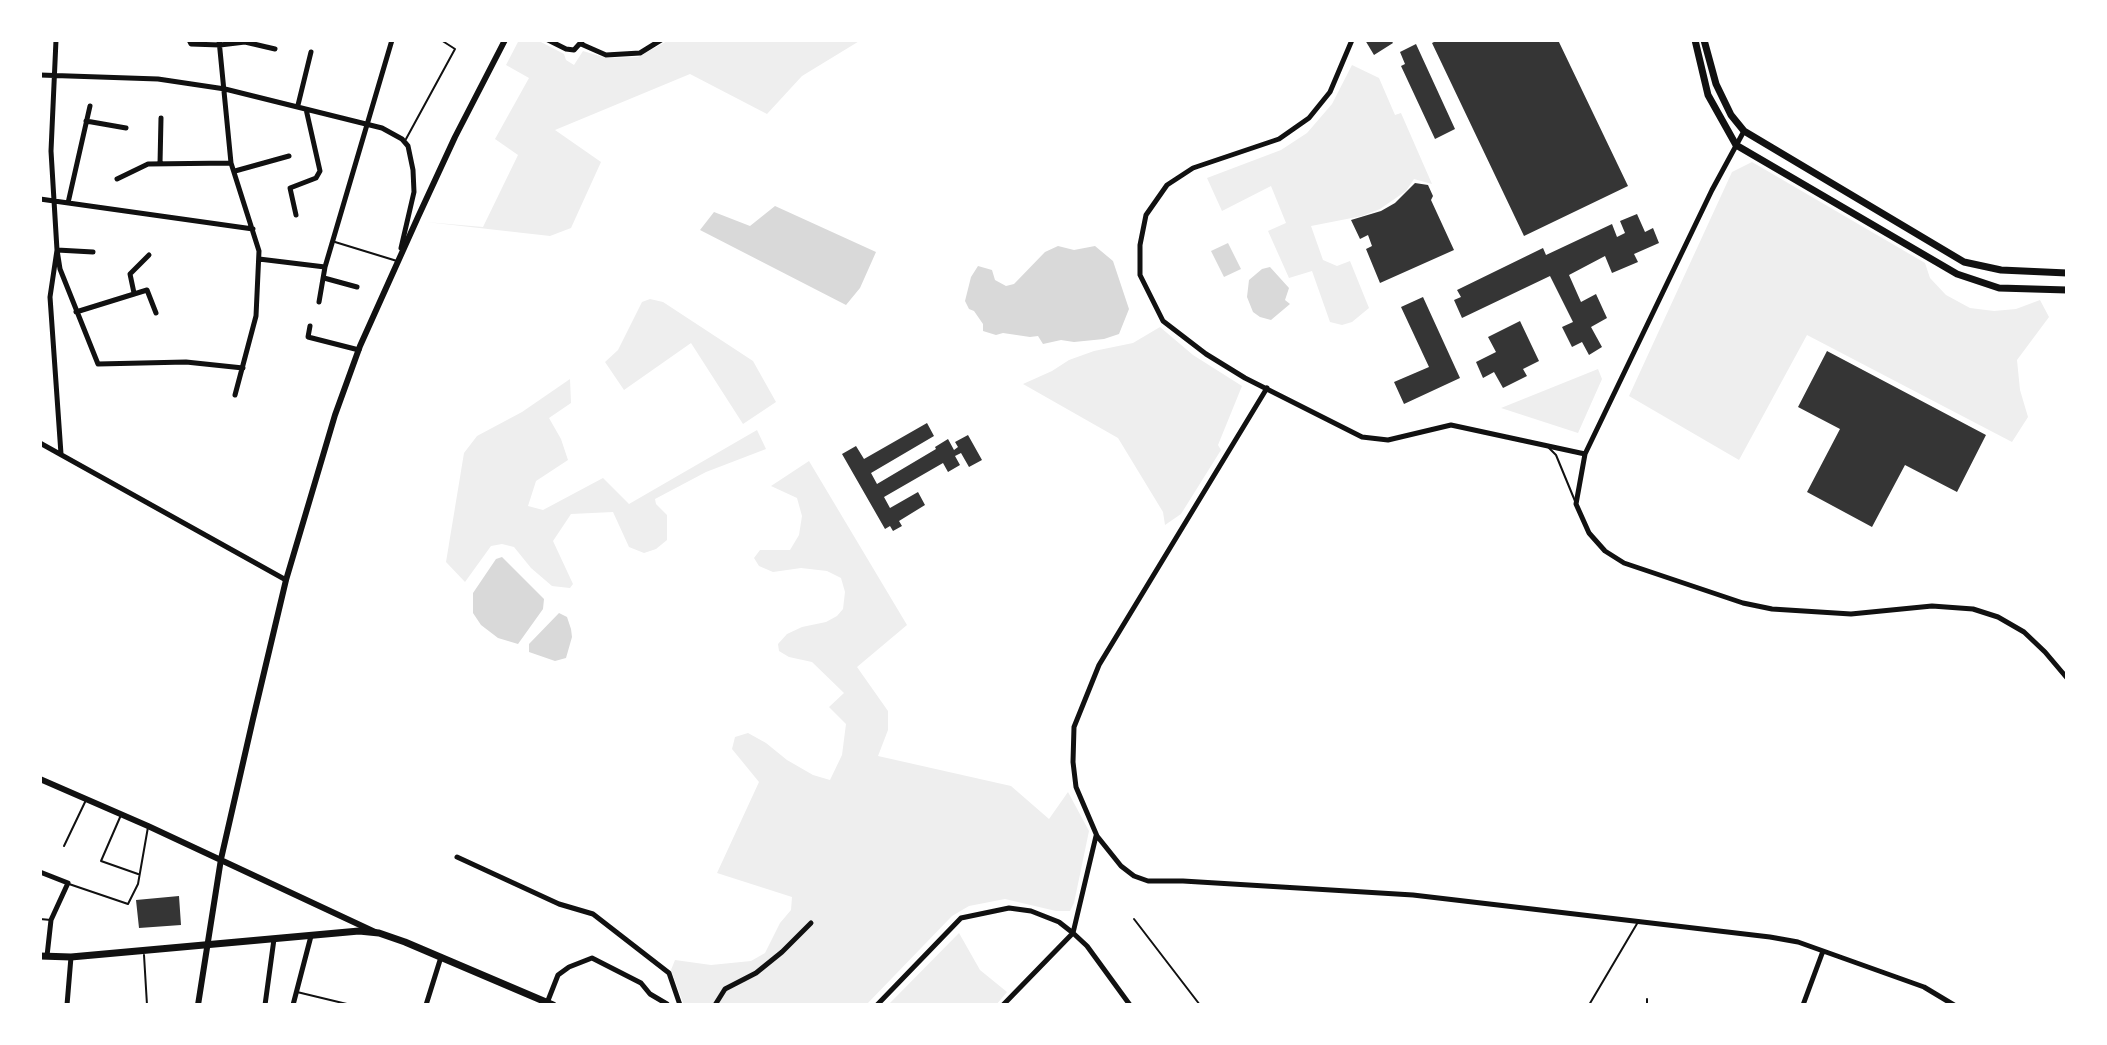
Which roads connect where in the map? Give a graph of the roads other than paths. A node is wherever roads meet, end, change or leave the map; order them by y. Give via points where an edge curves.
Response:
1 (56, 40) edge
2 (189, 40) edge
3 (392, 40) edge
4 (441, 40) edge
5 (505, 40) edge
6 (548, 40) edge
7 (661, 40) edge
8 (1352, 40) edge
9 (1695, 40) edge
10 (1704, 40) edge
11 (582, 42) edge
12 (220, 43) edge
13 (275, 49) dead end
14 (311, 52) dead end
15 (55, 74) junction
16 (40, 75) edge
17 (225, 89) junction
18 (90, 106) dead end
19 (298, 106) junction
20 (306, 109) junction
21 (161, 118) dead end
22 (86, 121) junction
23 (366, 124) junction
24 (126, 128) dead end
25 (1744, 131) junction
26 (404, 142) junction
27 (1736, 145) junction
28 (289, 156) dead end
29 (231, 163) junction
30 (160, 164) junction
31 (235, 171) junction
32 (117, 179) dead end
33 (40, 199) edge
34 (54, 201) junction
35 (68, 203) junction
36 (296, 215) dead end
37 (253, 229) junction
38 (332, 241) junction
39 (57, 250) junction
40 (93, 252) dead end
41 (149, 255) dead end
42 (259, 259) junction
43 (399, 261) junction
44 (325, 267) junction
45 (2067, 273) edge
46 (324, 278) junction
47 (357, 287) dead end
48 (2067, 290) edge
49 (134, 293) junction
50 (319, 302) dead end
51 (76, 312) junction
52 (156, 313) dead end
53 (310, 326) dead end
54 (359, 350) junction
55 (243, 368) junction
56 (1267, 388) junction
57 (235, 395) dead end
58 (40, 443) edge
59 (1547, 446) junction
60 (1585, 454) junction
61 (61, 455) junction
62 (1576, 504) junction
63 (286, 580) junction
64 (2067, 678) edge
65 (40, 779) edge
66 (87, 798) junction
67 (122, 814) junction
68 (148, 826) junction
69 (1097, 836) junction
70 (64, 846) dead end
71 (457, 857) dead end
72 (221, 859) junction
73 (40, 872) edge
74 (138, 874) junction
75 (68, 883) junction
76 (40, 919) edge
77 (1134, 919) dead end
78 (51, 920) junction
79 (1638, 921) junction
80 (811, 923) dead end
81 (379, 933) junction
82 (1073, 933) junction
83 (311, 936) junction
84 (274, 939) junction
85 (206, 945) junction
86 (144, 950) junction
87 (1823, 951) junction
88 (44, 956) edge
89 (71, 957) junction
90 (441, 957) junction
91 (296, 991) junction
92 (1647, 999) dead end
93 (550, 1004) edge
94 (667, 1004) edge
95 (67, 1005) edge
96 (147, 1005) edge
97 (198, 1005) edge
98 (265, 1005) edge
99 (293, 1005) edge
100 (351, 1005) edge
101 (426, 1005) edge
102 (680, 1005) edge
103 (715, 1005) edge
104 (877, 1005) edge
105 (1003, 1005) edge
106 (1130, 1005) edge
107 (1200, 1005) edge
108 (1589, 1005) edge
109 (1647, 1005) edge
110 (1803, 1005) edge
111 (1954, 1005) edge

1 - 15 street
2 - 12 street
3 - 23 street
4 - 26 lane via 455,49
5 - 43 street
6 - 11 street via 574,50
7 - 11 street via 640,53 606,55
8 - 56 street via 1330,92 1309,118 1279,139 1193,168 1167,185 1146,215 1140,275 1163,321 1206,354
9 - 27 main road via 1708,95
10 - 25 main road via 1716,84
12 - 13 street
12 - 17 street
14 - 19 street
15 - 16 street
15 - 17 street via 158,79
15 - 34 street
17 - 19 street
17 - 29 street
18 - 22 street
19 - 20 street
20 - 23 street
20 - 36 street via 320,171 316,178 290,188
21 - 30 street
22 - 24 street
22 - 35 street
23 - 26 street
23 - 38 street
25 - 27 street
25 - 45 main road via 1964,262 2001,270
26 - 43 street via 414,192
27 - 48 main road via 1957,274 1999,288
27 - 60 street
28 - 31 street
29 - 30 street
29 - 31 street
30 - 32 street
31 - 37 street
33 - 34 street
34 - 35 street
34 - 39 street
35 - 37 street
37 - 42 street
38 - 43 lane
38 - 44 street
39 - 40 street
39 - 51 street
39 - 61 street via 50,297
41 - 49 street via 130,274
42 - 44 street
42 - 55 street via 256,316
43 - 54 street
44 - 46 street
46 - 47 street
46 - 50 street
49 - 51 street
49 - 52 street via 147,290
51 - 55 street via 98,364 186,362
53 - 54 street via 308,337
54 - 63 street
55 - 57 street
56 - 59 street via 1362,437 1388,440 1451,425
56 - 69 street via 1084,698 1074,727 1073,762 1076,787
58 - 61 street
59 - 60 street
59 - 62 lane via 1556,455
60 - 62 street
61 - 63 street
62 - 64 street via 1589,533 1605,551 1654,575 1772,609 1851,614 1932,606 1973,609 2024,632
63 - 72 street
65 - 66 street
66 - 67 street
66 - 70 lane
67 - 68 street
67 - 74 lane via 101,861
68 - 72 street
68 - 74 lane
69 - 79 street via 1121,866 1148,881 1413,895
69 - 82 street
71 - 102 street via 593,914 669,973
72 - 81 street
72 - 85 street
73 - 75 street
74 - 75 lane via 128,904
75 - 78 street
76 - 78 lane
77 - 107 lane
78 - 88 street
79 - 87 street via 1770,937
79 - 108 lane
80 - 103 street via 756,973 725,989
81 - 83 main road
81 - 90 main road
82 - 104 street via 1031,911 1009,908 961,918
82 - 105 street
82 - 106 street
83 - 84 main road
83 - 91 street
84 - 85 main road
84 - 98 street
85 - 86 main road
85 - 97 street
86 - 89 main road
86 - 96 lane
87 - 110 street
87 - 111 street via 1924,987
88 - 89 main road
89 - 95 street
90 - 93 main road
90 - 101 street
91 - 99 street
91 - 100 lane
92 - 109 lane
93 - 94 street via 558,975 592,958 641,983

